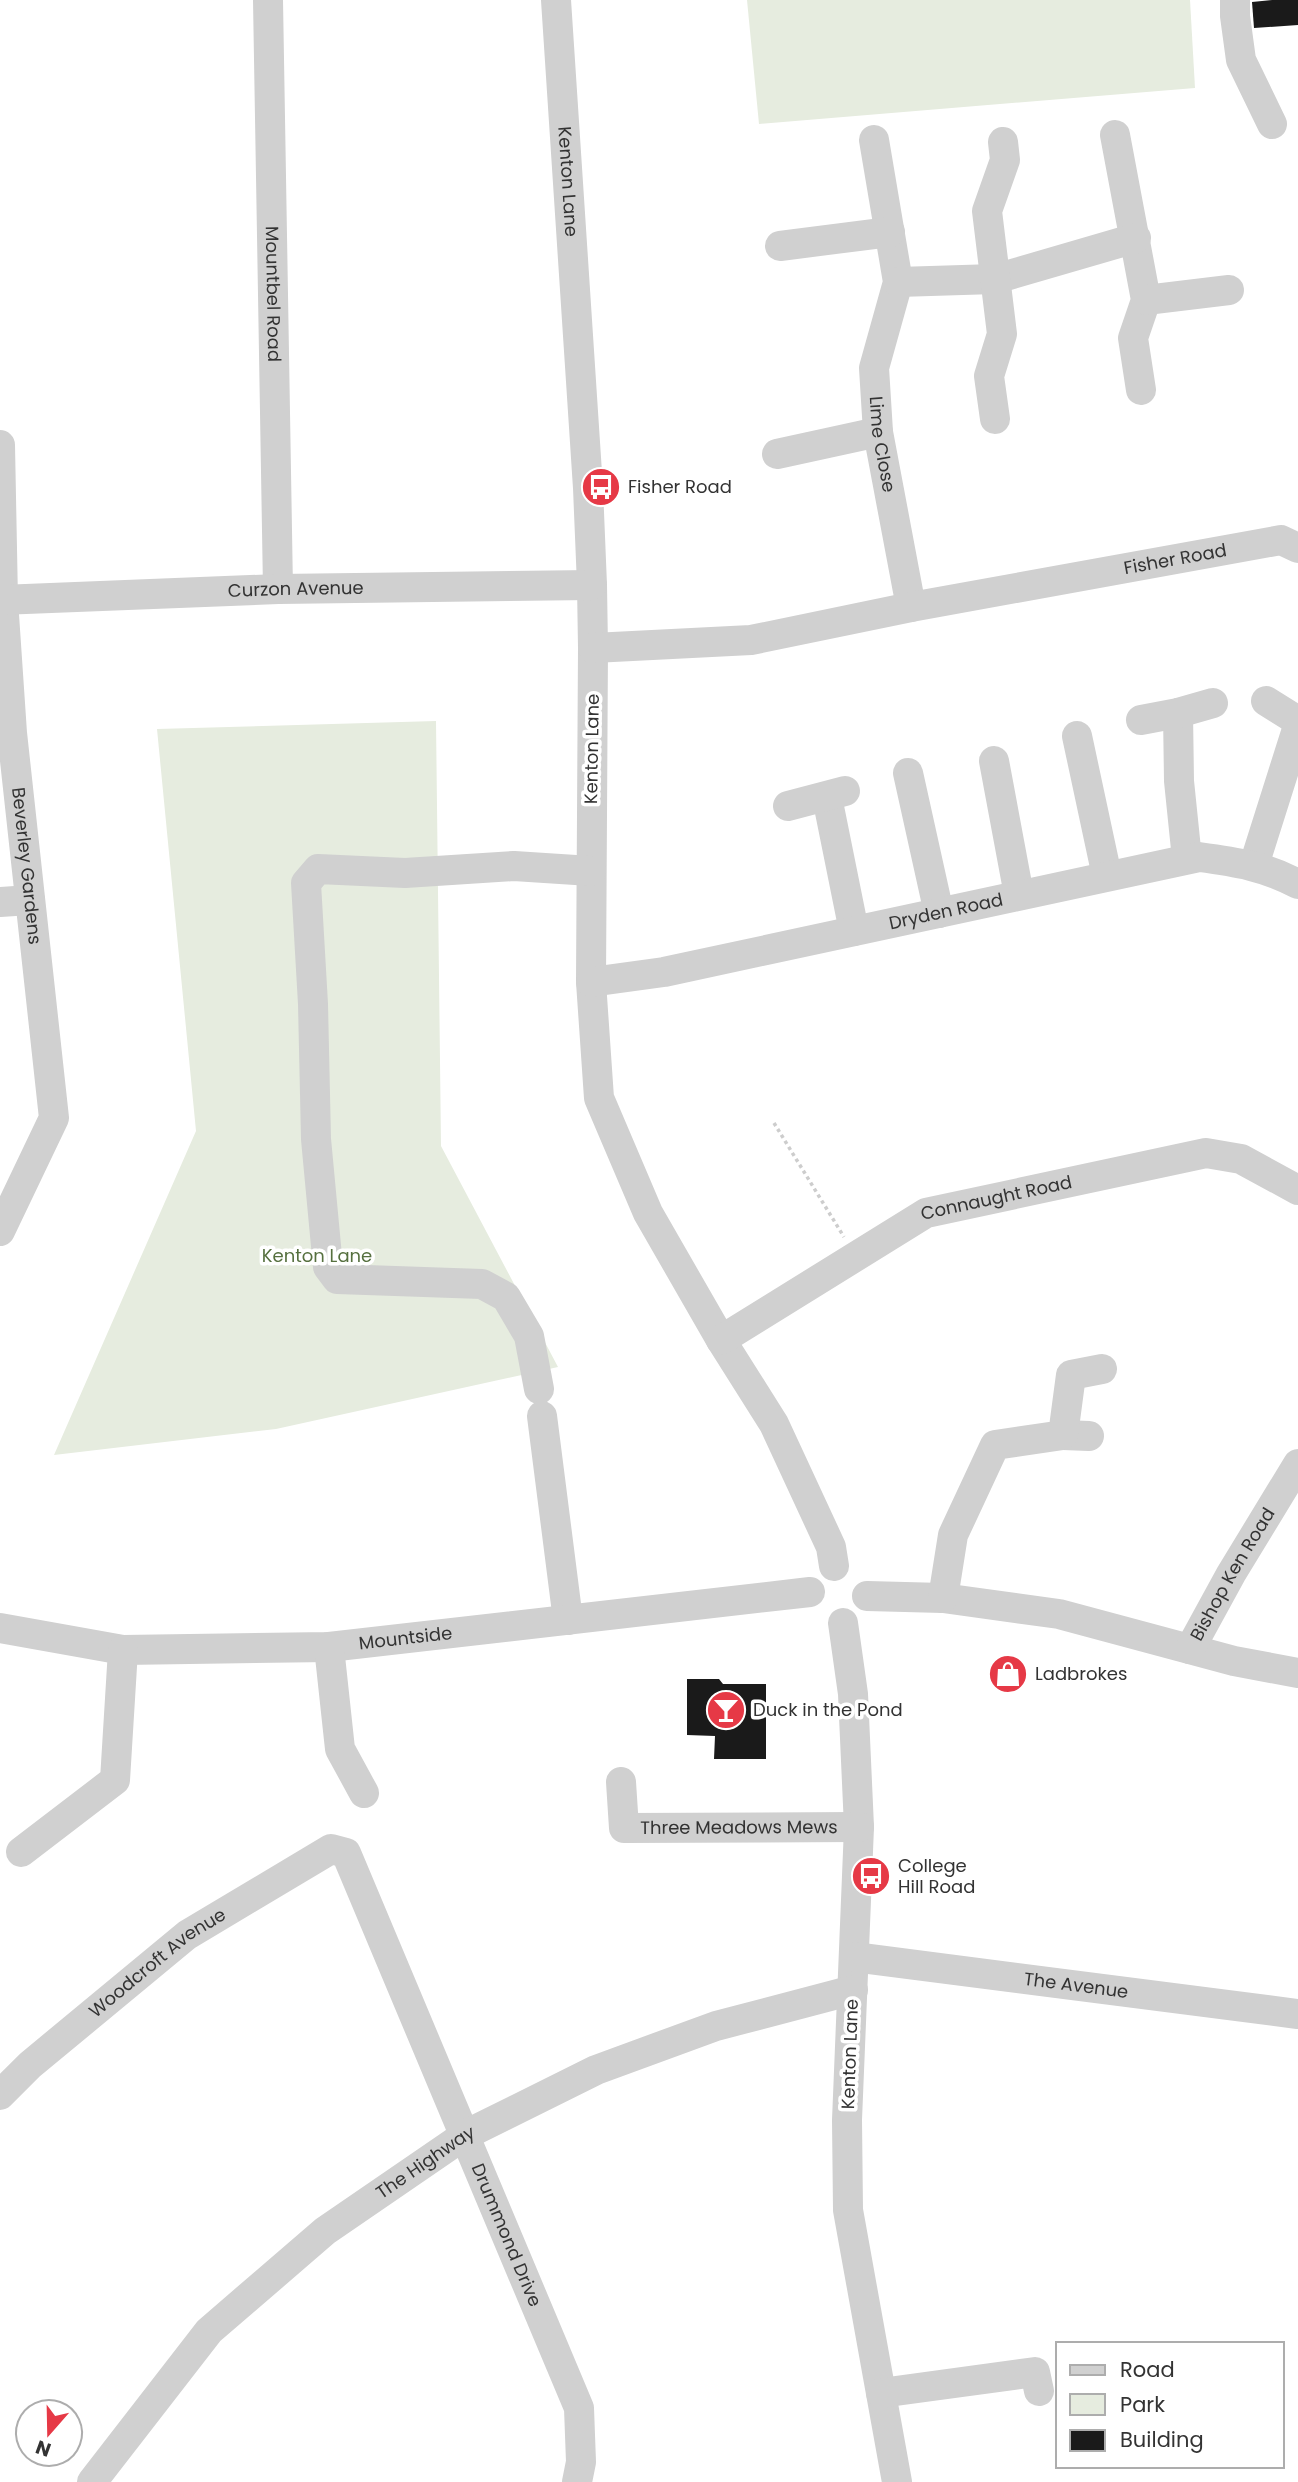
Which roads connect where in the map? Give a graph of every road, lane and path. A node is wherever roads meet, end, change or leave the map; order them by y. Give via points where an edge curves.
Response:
1 (268, 0) edge
2 (556, 0) edge
3 (1235, 0) edge
4 (1272, 124) dead end
5 (1115, 135) dead end
6 (874, 140) dead end
7 (1003, 142) dead end
8 (890, 232) junction
9 (1136, 238) junction
10 (780, 246) dead end
11 (995, 279) junction
12 (898, 282) junction
13 (1229, 290) dead end
14 (1146, 300) junction
15 (1142, 390) dead end
16 (995, 419) dead end
17 (878, 432) junction
18 (0, 445) edge
19 (777, 454) dead end
20 (1298, 548) edge
21 (592, 585) junction
22 (278, 589) junction
23 (2, 600) edge
24 (911, 607) junction
25 (593, 648) junction
26 (1266, 701) dead end
27 (1213, 704) dead end
28 (1178, 713) junction
29 (1141, 720) dead end
30 (1298, 724) edge
31 (1076, 736) dead end
32 (994, 761) dead end
33 (908, 774) dead end
34 (788, 806) dead end
35 (1187, 859) junction
36 (1254, 865) junction
37 (591, 871) junction
38 (1107, 876) junction
39 (1298, 884) edge
40 (1019, 895) junction
41 (30, 900) junction
42 (0, 902) edge
43 (939, 913) junction
44 (854, 931) junction
45 (591, 982) junction
46 (774, 1123) dead end
47 (1298, 1190) edge
48 (0, 1231) edge
49 (856, 1257) junction
50 (721, 1340) junction
51 (1102, 1369) dead end
52 (1298, 1464) edge
53 (834, 1566) junction
54 (810, 1592) junction
55 (867, 1597) junction
56 (943, 1598) junction
57 (568, 1620) junction
58 (843, 1623) junction
59 (0, 1628) edge
60 (329, 1647) junction
61 (1191, 1649) junction
62 (123, 1650) junction
63 (1298, 1673) edge
64 (621, 1782) dead end
65 (364, 1793) dead end
66 (859, 1827) junction
67 (331, 1849) joint
68 (21, 1852) dead end
69 (854, 1957) junction
70 (853, 1990) junction
71 (1298, 2014) edge
72 (0, 2095) edge
73 (465, 2135) junction
74 (1039, 2391) dead end
75 (881, 2393) junction
76 (92, 2482) edge
77 (577, 2482) edge
78 (897, 2482) edge

1 - 22 street, Mountbel Road
2 - 21 street, Kenton Lane
3 - 4 street via 1241,60
5 - 9 street
6 - 8 street, Lime Close
7 - 11 street via 1005,160 987,211
8 - 10 street
8 - 12 street, Lime Close
9 - 11 street
9 - 14 street
11 - 12 street
11 - 16 street via 1002,334 989,376
12 - 17 street, Lime Close via 874,368
13 - 14 street
14 - 15 street via 1133,338
17 - 19 street
17 - 24 street, Lime Close
18 - 23 street, Beverley Gardens
20 - 24 street, Fisher Road via 1281,540
21 - 22 street, Curzon Avenue
21 - 25 street, Kenton Lane
22 - 23 street, Curzon Avenue
23 - 41 street, Beverley Gardens
24 - 25 street, Fisher Road via 751,640
25 - 37 street, Kenton Lane
26 - 30 street
27 - 28 street
28 - 29 street
28 - 35 street
30 - 36 street
31 - 38 street
32 - 40 street
33 - 43 street
34 - 44 street via 836,794
35 - 36 street, Dryden Road
35 - 38 street, Dryden Road
36 - 39 street, Dryden Road
37 - 45 street, Kenton Lane
37 - 57 street via 514,866 404,873 318,870 306,883 316,1139 328,1267 337,1279 482,1284 506,1297 529,1336
38 - 40 street, Dryden Road
40 - 43 street, Dryden Road
41 - 42 street
41 - 48 street, Beverley Gardens via 54,1118
43 - 44 street, Dryden Road
44 - 45 street, Dryden Road via 664,972
45 - 50 street, Kenton Lane via 599,1098 648,1213
46 - 49 path
47 - 49 street, Connaught Road via 1241,1159 1206,1153 926,1213
49 - 50 street, Connaught Road
50 - 53 street, Kenton Lane via 774,1424 831,1548
51 - 56 street via 1071,1375 1076,1436 995,1445 953,1535
52 - 61 street, Bishop Ken Road
53 - 54 street via 818,1575
53 - 55 street via 858,1574
54 - 57 street, Mountside
54 - 58 street via 819,1616
55 - 56 street
55 - 58 street via 862,1611
56 - 61 street via 1059,1614
57 - 60 street, Mountside
58 - 66 street, Kenton Lane via 853,1694
59 - 62 street, Mountside
60 - 62 street, Mountside
60 - 65 street via 340,1749
61 - 63 street
62 - 68 street via 115,1780
64 - 66 street, Three Meadows Mews via 624,1828
66 - 69 street, Kenton Lane
67 - 72 street, Woodcroft Avenue via 187,1935
67 - 73 street, Drummond Drive via 346,1853
69 - 70 street, Kenton Lane
69 - 71 street, The Avenue
70 - 73 street, The Highway via 716,2026 608,2066
70 - 75 street, Kenton Lane via 848,2210
73 - 76 street, The Highway via 325,2231 209,2331
73 - 77 street, Drummond Drive via 579,2408
74 - 75 street via 1035,2372
75 - 78 street, Kenton Lane

